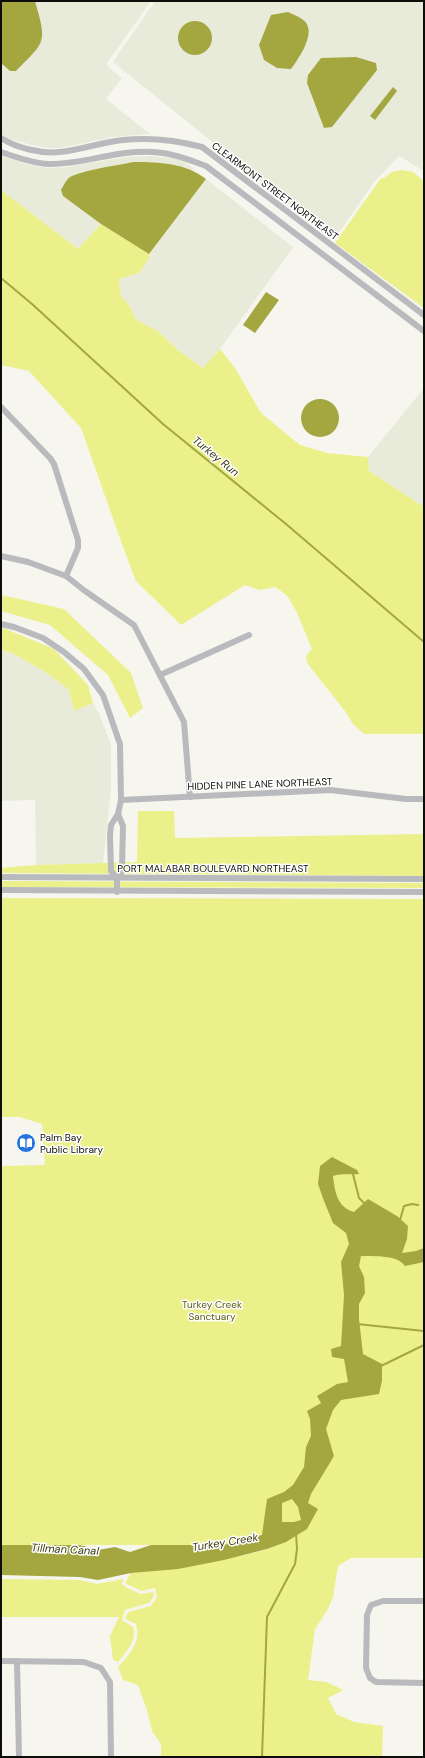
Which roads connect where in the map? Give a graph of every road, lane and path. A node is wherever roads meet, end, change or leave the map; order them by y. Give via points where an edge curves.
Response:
1 (1, 138) edge
2 (1, 152) edge
3 (424, 315) edge
4 (424, 331) edge
5 (1, 407) edge
6 (1, 556) edge
7 (66, 576) junction
8 (1, 624) edge
9 (249, 635) dead end
10 (160, 675) junction
11 (190, 797) junction
12 (424, 799) edge
13 (121, 800) junction
14 (118, 814) junction
15 (1, 877) edge
16 (117, 878) junction
17 (424, 880) edge
18 (1, 890) edge
19 (117, 892) junction
20 (424, 892) edge
21 (424, 1601) edge
22 (1, 1661) edge
23 (17, 1661) junction
24 (424, 1683) edge
25 (18, 1757) edge
26 (111, 1757) edge

1 - 3 street, CLEARMONT STREET NORTHEAST via 46,152 146,138 202,147
2 - 4 street, CLEARMONT STREET NORTHEAST via 48,164 126,153 153,152 179,156 206,166
5 - 7 street via 45,451 54,464 78,540 78,548
6 - 7 street via 28,562
7 - 10 street via 134,625
8 - 13 street via 14,626 43,638 64,652 84,669 103,695 120,744
9 - 10 street
10 - 11 street via 184,722
11 - 12 street, HIDDEN PINE LANE NORTHEAST via 330,790
11 - 13 street, HIDDEN PINE LANE NORTHEAST
13 - 14 street
14 - 16 street via 123,826 122,871
14 - 16 street via 111,825 110,835 111,871
15 - 16 street, PORT MALABAR BOULEVARD NORTHEAST
16 - 17 street, PORT MALABAR BOULEVARD NORTHEAST
16 - 19 street
18 - 19 street
19 - 20 street
21 - 24 street via 383,1601 372,1605 367,1615 366,1668 370,1678 376,1682
22 - 23 street
23 - 25 street
23 - 26 street via 84,1662 101,1668 110,1682

